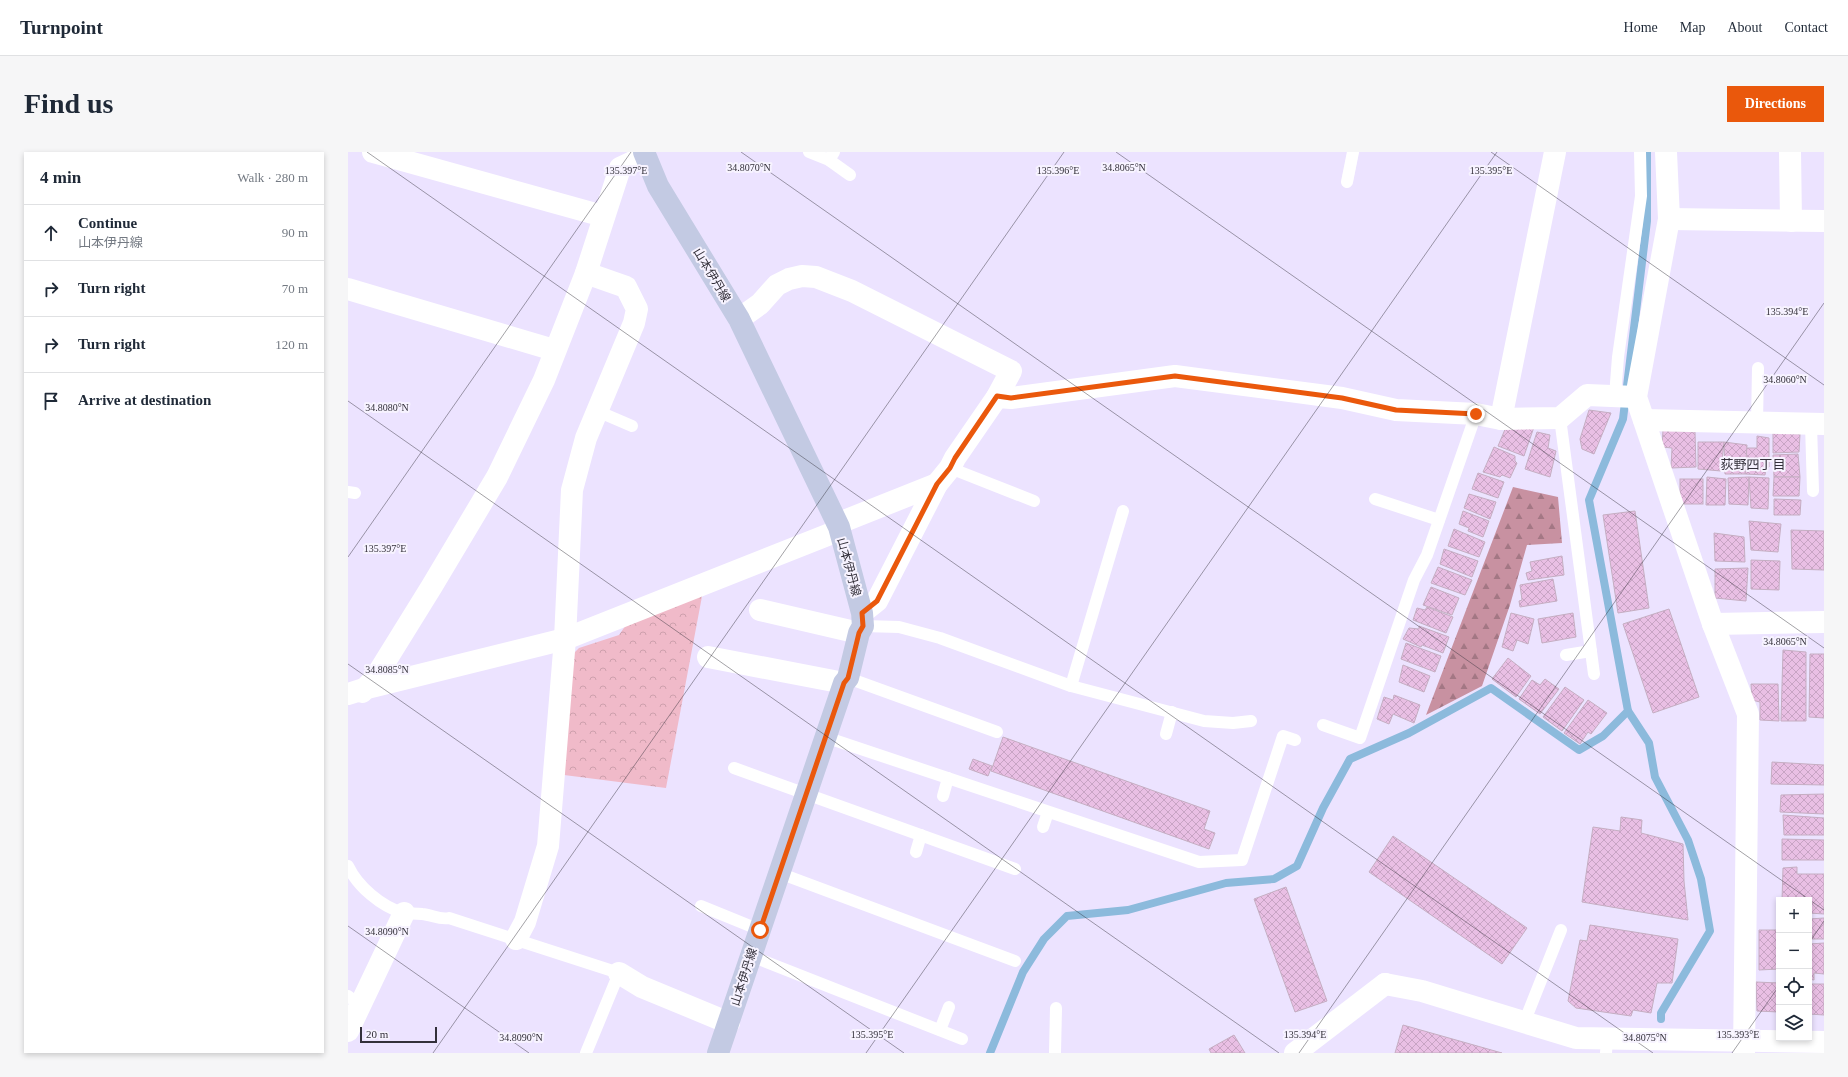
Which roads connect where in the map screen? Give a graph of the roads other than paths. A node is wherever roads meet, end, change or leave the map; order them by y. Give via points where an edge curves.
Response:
1 (373, 152) edge
2 (809, 152) edge
3 (1353, 152) edge
4 (1555, 152) edge
5 (1640, 152) edge
6 (1666, 152) edge
7 (1790, 152) edge
8 (644, 154) edge
9 (831, 156) edge
10 (412, 157) edge
11 (850, 175) dead end
12 (1347, 182) dead end
13 (603, 216) junction
14 (1669, 219) junction
15 (1791, 220) junction
16 (1824, 222) edge
17 (586, 273) junction
18 (348, 289) edge
19 (739, 319) junction
20 (554, 350) junction
21 (1758, 368) dead end
22 (997, 396) junction
23 (1625, 396) junction
24 (597, 411) junction
25 (1476, 414) junction
26 (1560, 418) junction
27 (1501, 419) junction
28 (1644, 420) junction
29 (1757, 423) junction
30 (1818, 424) edge
31 (632, 426) dead end
32 (944, 476) junction
33 (1813, 491) dead end
34 (1375, 499) dead end
35 (1034, 501) dead end
36 (1123, 511) dead end
37 (1439, 520) junction
38 (839, 527) junction
39 (760, 610) dead end
40 (1824, 622) edge
41 (861, 624) junction
42 (1712, 624) junction
43 (566, 639) junction
44 (1591, 651) junction
45 (1566, 655) dead end
46 (708, 657) dead end
47 (1594, 674) dead end
48 (846, 680) junction
49 (1071, 686) junction
50 (357, 691) edge
51 (348, 706) edge
52 (1172, 712) junction
53 (1251, 722) dead end
54 (1323, 726) dead end
55 (997, 732) dead end
56 (1166, 734) dead end
57 (825, 737) junction
58 (1295, 740) dead end
59 (734, 768) dead end
60 (948, 778) junction
61 (807, 794) junction
62 (943, 796) dead end
63 (1048, 812) junction
64 (1043, 827) dead end
65 (921, 835) junction
66 (916, 852) dead end
67 (348, 866) edge
68 (1015, 869) dead end
69 (779, 873) junction
70 (701, 906) dead end
71 (404, 913) junction
72 (760, 930) junction
73 (1561, 930) dead end
74 (516, 939) junction
75 (751, 956) junction
76 (1015, 961) dead end
77 (619, 973) junction
78 (354, 1000) edge
79 (949, 1007) dead end
80 (1056, 1008) dead end
81 (729, 1023) junction
82 (1524, 1023) junction
83 (940, 1030) junction
84 (348, 1031) edge
85 (962, 1039) dead end
86 (1824, 1042) edge
87 (1606, 1046) edge
88 (1744, 1047) edge
89 (586, 1053) edge
90 (718, 1053) edge
91 (1055, 1053) edge
92 (1295, 1053) edge

1 - 10 street
2 - 9 lane
3 - 12 lane
4 - 27 street
5 - 23 lane via 1641,196 1618,357
6 - 14 street
7 - 15 street
8 - 13 street via 620,168
8 - 19 main road, 山本伊丹線 via 658,186
9 - 11 lane
10 - 13 street
13 - 17 street
14 - 15 street
14 - 23 street
15 - 16 street
17 - 20 street
17 - 24 street via 626,287 637,309 634,323
18 - 20 street
19 - 22 street via 760,304 776,285 802,276 816,277 852,291 1011,371
19 - 38 main road, 山本伊丹線
20 - 50 street via 544,380 497,477 432,586
21 - 29 lane
22 - 25 street via 1011,398 1175,376 1342,398 1396,410
22 - 32 street
23 - 26 street via 1587,395
23 - 28 street
24 - 31 lane
24 - 43 street via 586,438 572,490
25 - 27 street
25 - 37 lane
26 - 27 street
26 - 44 lane
28 - 29 street
28 - 42 street
29 - 30 street
30 - 33 lane
32 - 35 lane
32 - 38 street via 844,521
32 - 41 street via 877,601
34 - 37 lane
36 - 49 lane
37 - 54 lane via 1427,555 1414,580 1360,738
38 - 41 main road, 山本伊丹線
38 - 43 street via 830,534
39 - 41 street
40 - 42 street
41 - 48 main road, 山本伊丹線
41 - 49 lane via 899,627 940,638
42 - 88 street via 1748,714
43 - 50 street
43 - 74 street via 548,846 525,922
44 - 45 lane
44 - 47 lane
46 - 48 street
48 - 55 lane
48 - 57 main road, 山本伊丹線
49 - 52 lane
50 - 51 street
52 - 53 lane via 1204,721
52 - 56 lane
57 - 60 lane
57 - 61 main road, 山本伊丹線
58 - 63 lane via 1283,736 1242,860 1199,862
59 - 61 lane
60 - 62 lane
60 - 63 lane
61 - 65 lane
61 - 69 main road, 山本伊丹線
63 - 64 lane
65 - 66 lane
65 - 68 lane
67 - 71 lane via 362,887 379,900
69 - 72 main road, 山本伊丹線
69 - 76 lane
70 - 72 lane
71 - 74 lane via 449,918
71 - 78 street
72 - 75 main road, 山本伊丹線
73 - 82 lane
74 - 77 lane
75 - 81 main road, 山本伊丹線
75 - 83 lane
77 - 81 street via 642,987
77 - 89 lane
78 - 84 street
79 - 83 lane
80 - 91 lane
81 - 90 main road, 山本伊丹線
82 - 87 street
82 - 92 street via 1422,991 1385,984
83 - 85 lane
86 - 88 street
87 - 88 street

